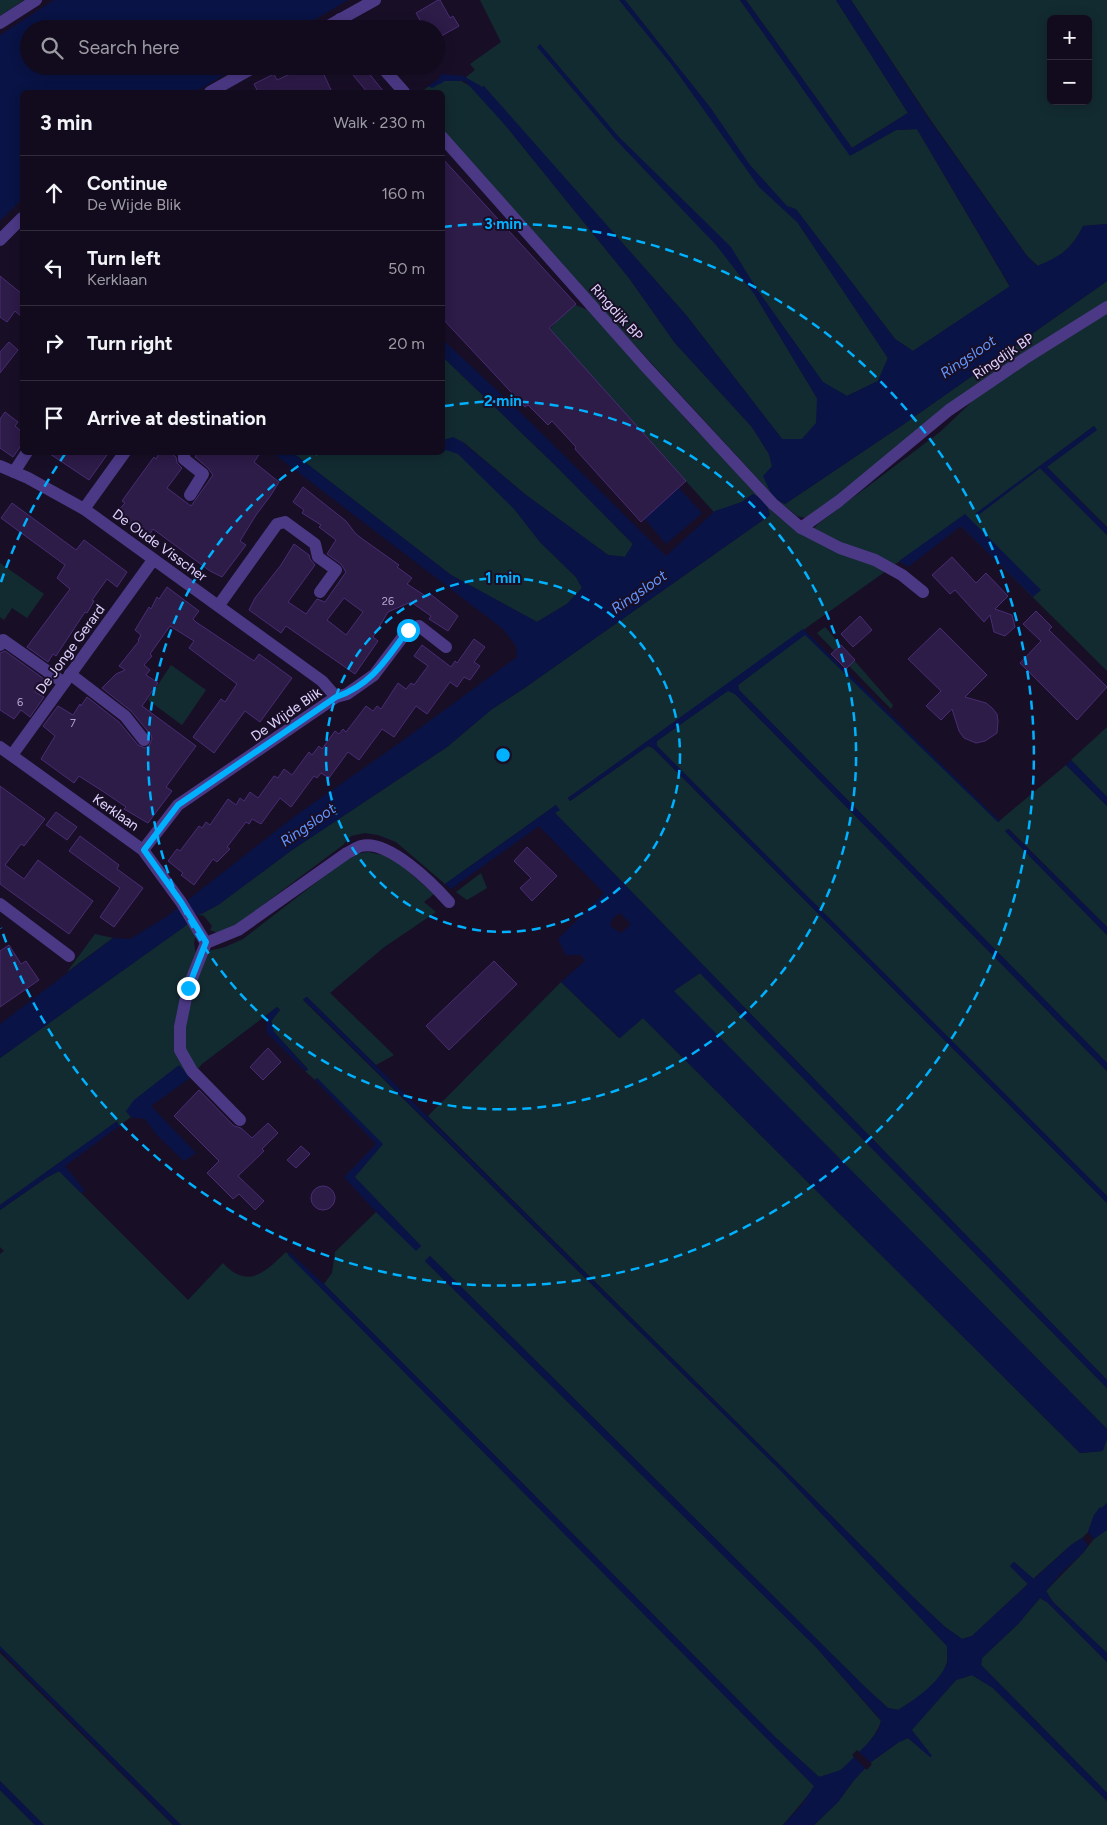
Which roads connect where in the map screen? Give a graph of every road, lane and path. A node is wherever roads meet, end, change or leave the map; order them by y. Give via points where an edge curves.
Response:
1 (36, 0) edge
2 (375, 0) edge
3 (349, 20) edge
4 (0, 23) edge
5 (240, 75) edge
6 (389, 75) edge
7 (214, 90) edge
8 (402, 90) edge
9 (445, 140) edge
10 (20, 220) edge
11 (0, 240) edge
12 (1107, 307) edge
13 (25, 455) edge
14 (123, 455) edge
15 (184, 455) edge
16 (0, 466) edge
17 (14, 472) junction
18 (190, 495) dead end
19 (84, 509) junction
20 (801, 528) junction
21 (153, 560) junction
22 (320, 592) dead end
23 (923, 592) dead end
24 (219, 605) junction
25 (0, 645) edge
26 (446, 647) dead end
27 (67, 679) junction
28 (336, 697) junction
29 (144, 740) dead end
30 (0, 747) edge
31 (12, 755) junction
32 (144, 850) junction
33 (448, 902) dead end
34 (0, 904) edge
35 (206, 942) junction
36 (69, 956) dead end
37 (240, 1120) dead end

1 - 4 street
2 - 3 street
5 - 7 street
6 - 8 street
9 - 20 street, Ringdijk BP via 659,382 769,499
10 - 11 street
12 - 20 street, Ringdijk BP via 949,410 839,501
13 - 17 street
14 - 19 street
15 - 18 street via 184,459 203,474
16 - 17 street, De Oude Visscher
17 - 19 street, De Oude Visscher
19 - 21 street, De Oude Visscher
20 - 23 street, Ringdijk BP via 840,548 874,560 902,575
21 - 24 street, De Oude Visscher
21 - 27 street, De Jonge Gerard
22 - 24 street via 336,570 318,557 316,544 285,522 277,524
24 - 28 street, De Oude Visscher via 322,681
25 - 27 street via 3,640
26 - 28 street, De Wijde Blik via 419,626 408,630 374,675 347,694
27 - 29 street via 125,716
27 - 31 street, De Jonge Gerard
28 - 32 street, De Wijde Blik via 178,805
30 - 31 street, Kerklaan
31 - 32 street, Kerklaan
32 - 35 street, Kerklaan
33 - 35 street via 403,860 384,848 362,845 238,930
34 - 36 street
35 - 37 street via 188,988 180,1027 180,1050 192,1071

